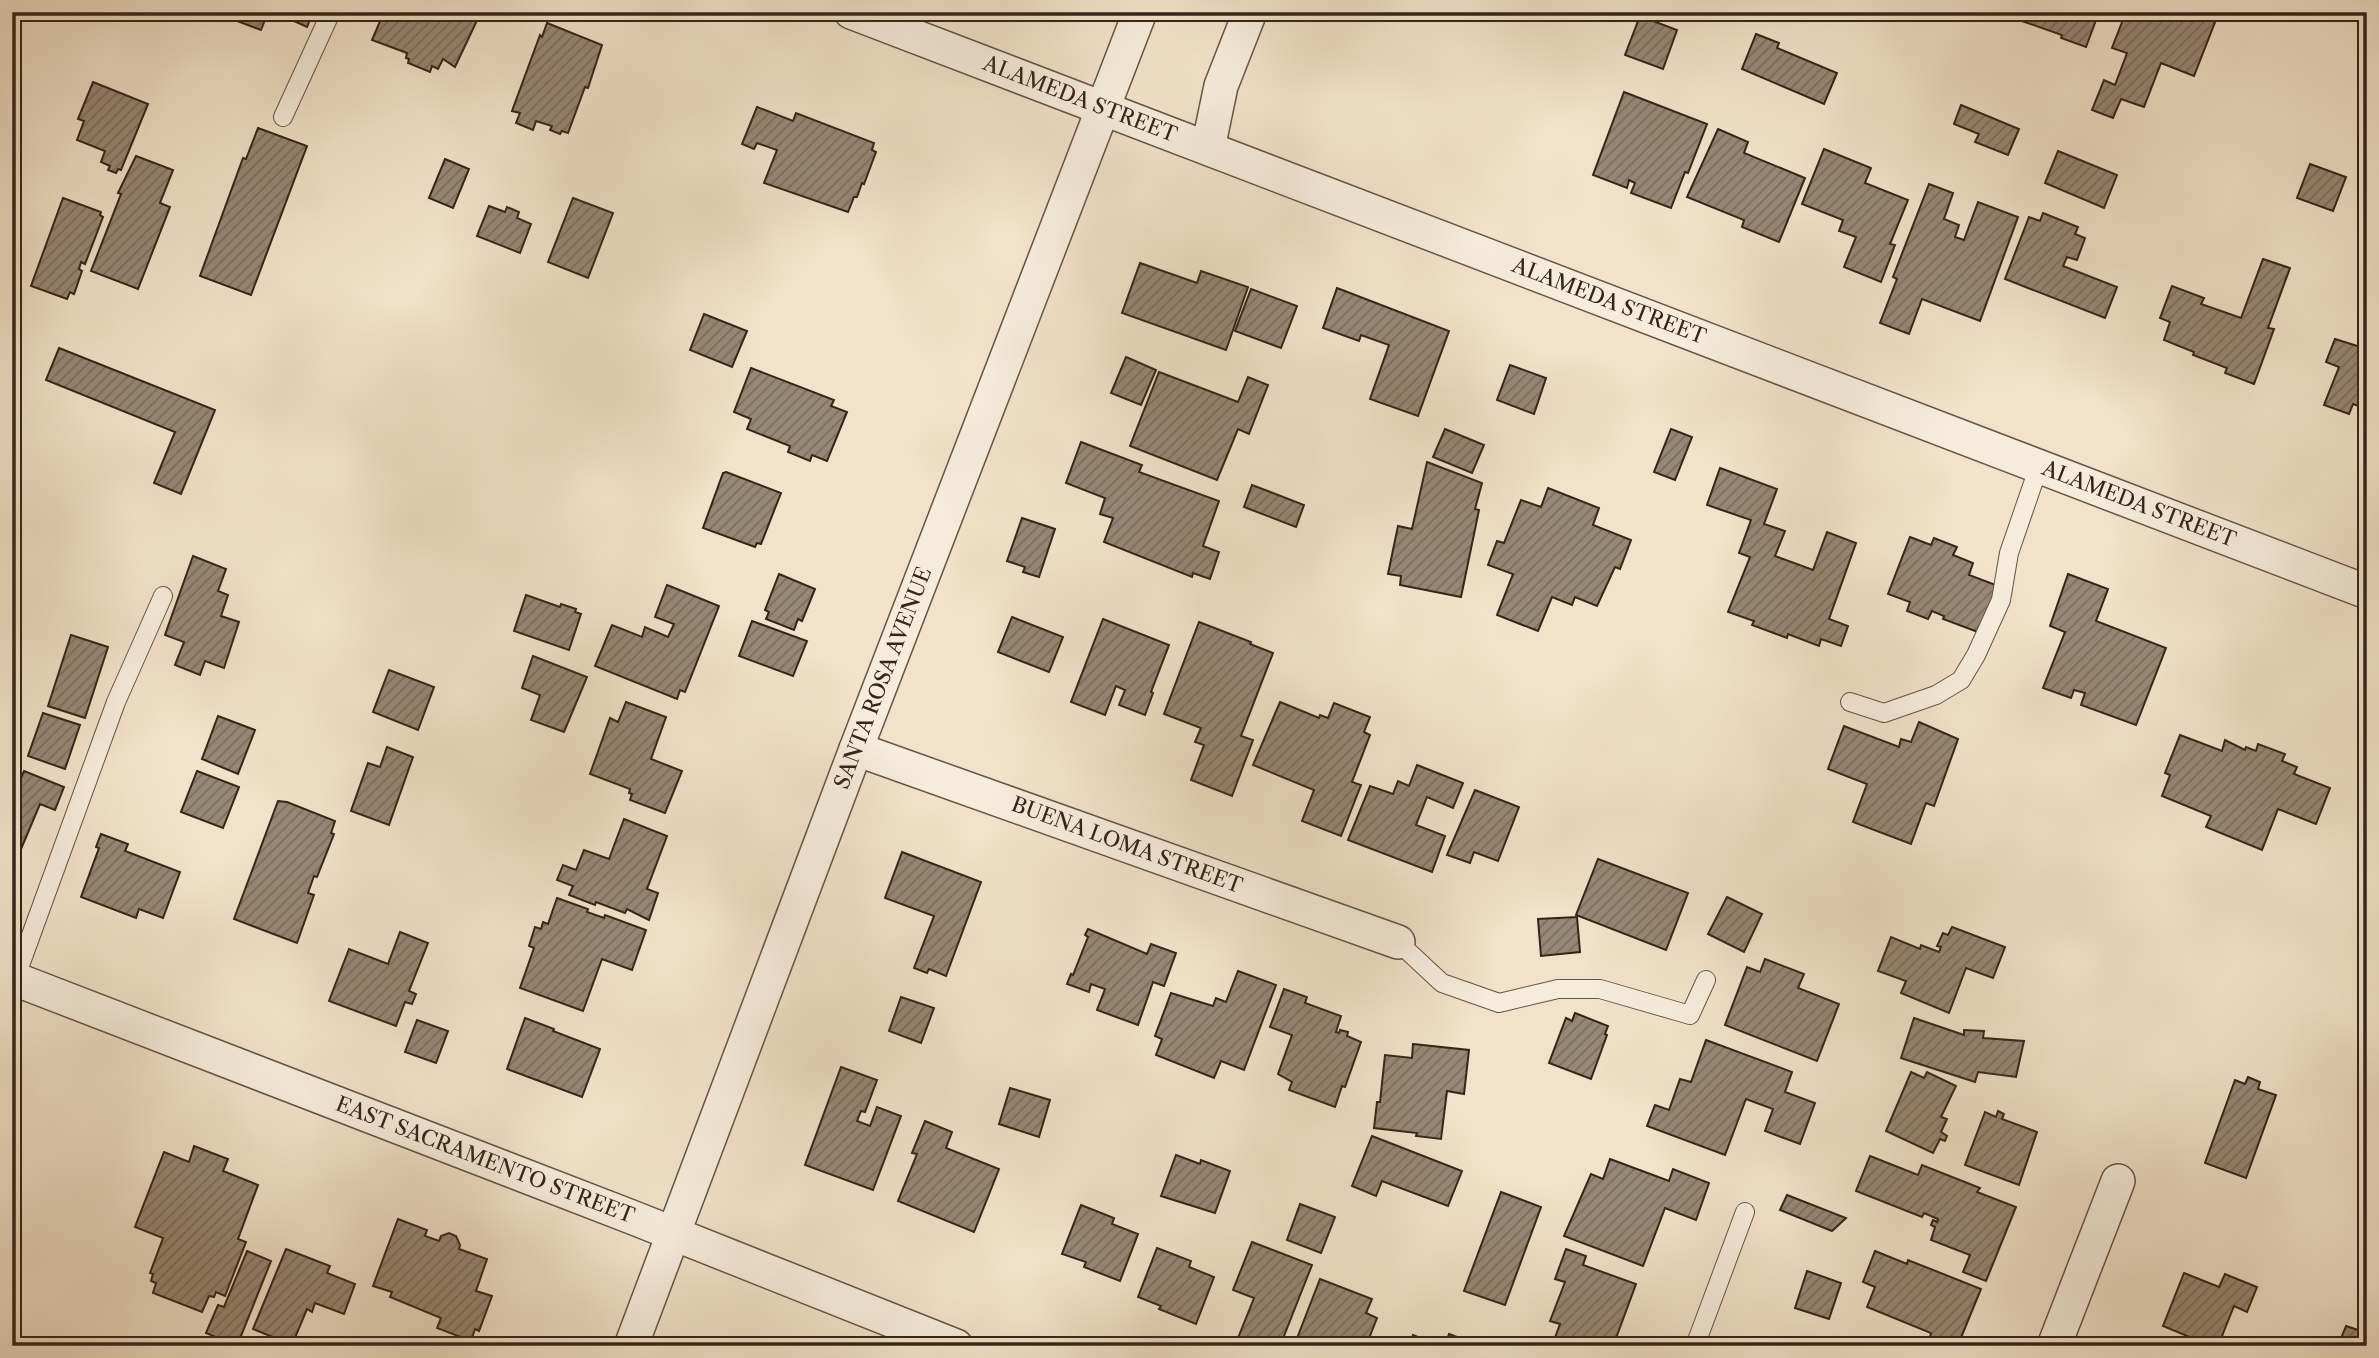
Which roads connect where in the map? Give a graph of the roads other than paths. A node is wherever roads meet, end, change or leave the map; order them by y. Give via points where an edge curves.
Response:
1 (331, 12) edge
2 (851, 12) edge
3 (1140, 12) edge
4 (1250, 12) edge
5 (1105, 107) junction
6 (283, 117) dead end
7 (1209, 148) junction
8 (2039, 466) junction
9 (2367, 592) edge
10 (163, 596) dead end
11 (1850, 702) dead end
12 (856, 748) junction
13 (1398, 942) joint
14 (13, 978) edge
15 (1706, 980) dead end
16 (2118, 1181) dead end
17 (1745, 1212) dead end
18 (673, 1234) junction
19 (631, 1346) edge
20 (956, 1346) edge
21 (1696, 1346) edge
22 (2054, 1346) edge

1 - 6 lane
2 - 5 street, ALAMEDA STREET
3 - 5 street, SANTA ROSA AVENUE
4 - 7 street via 1221,86
5 - 7 street, ALAMEDA STREET
5 - 12 street, SANTA ROSA AVENUE
7 - 8 street, ALAMEDA STREET
8 - 9 street, ALAMEDA STREET
8 - 11 lane via 2009,554 2001,600 1961,680 1936,695 1884,713
10 - 14 lane via 116,702
12 - 13 street, BUENA LOMA STREET
12 - 18 street, SANTA ROSA AVENUE
13 - 15 lane via 1442,983 1499,1003 1558,989 1600,989 1690,1015
14 - 18 street, EAST SACRAMENTO STREET
16 - 22 street
17 - 21 lane
18 - 19 street, SANTA ROSA AVENUE
18 - 20 street, EAST SACRAMENTO STREET

